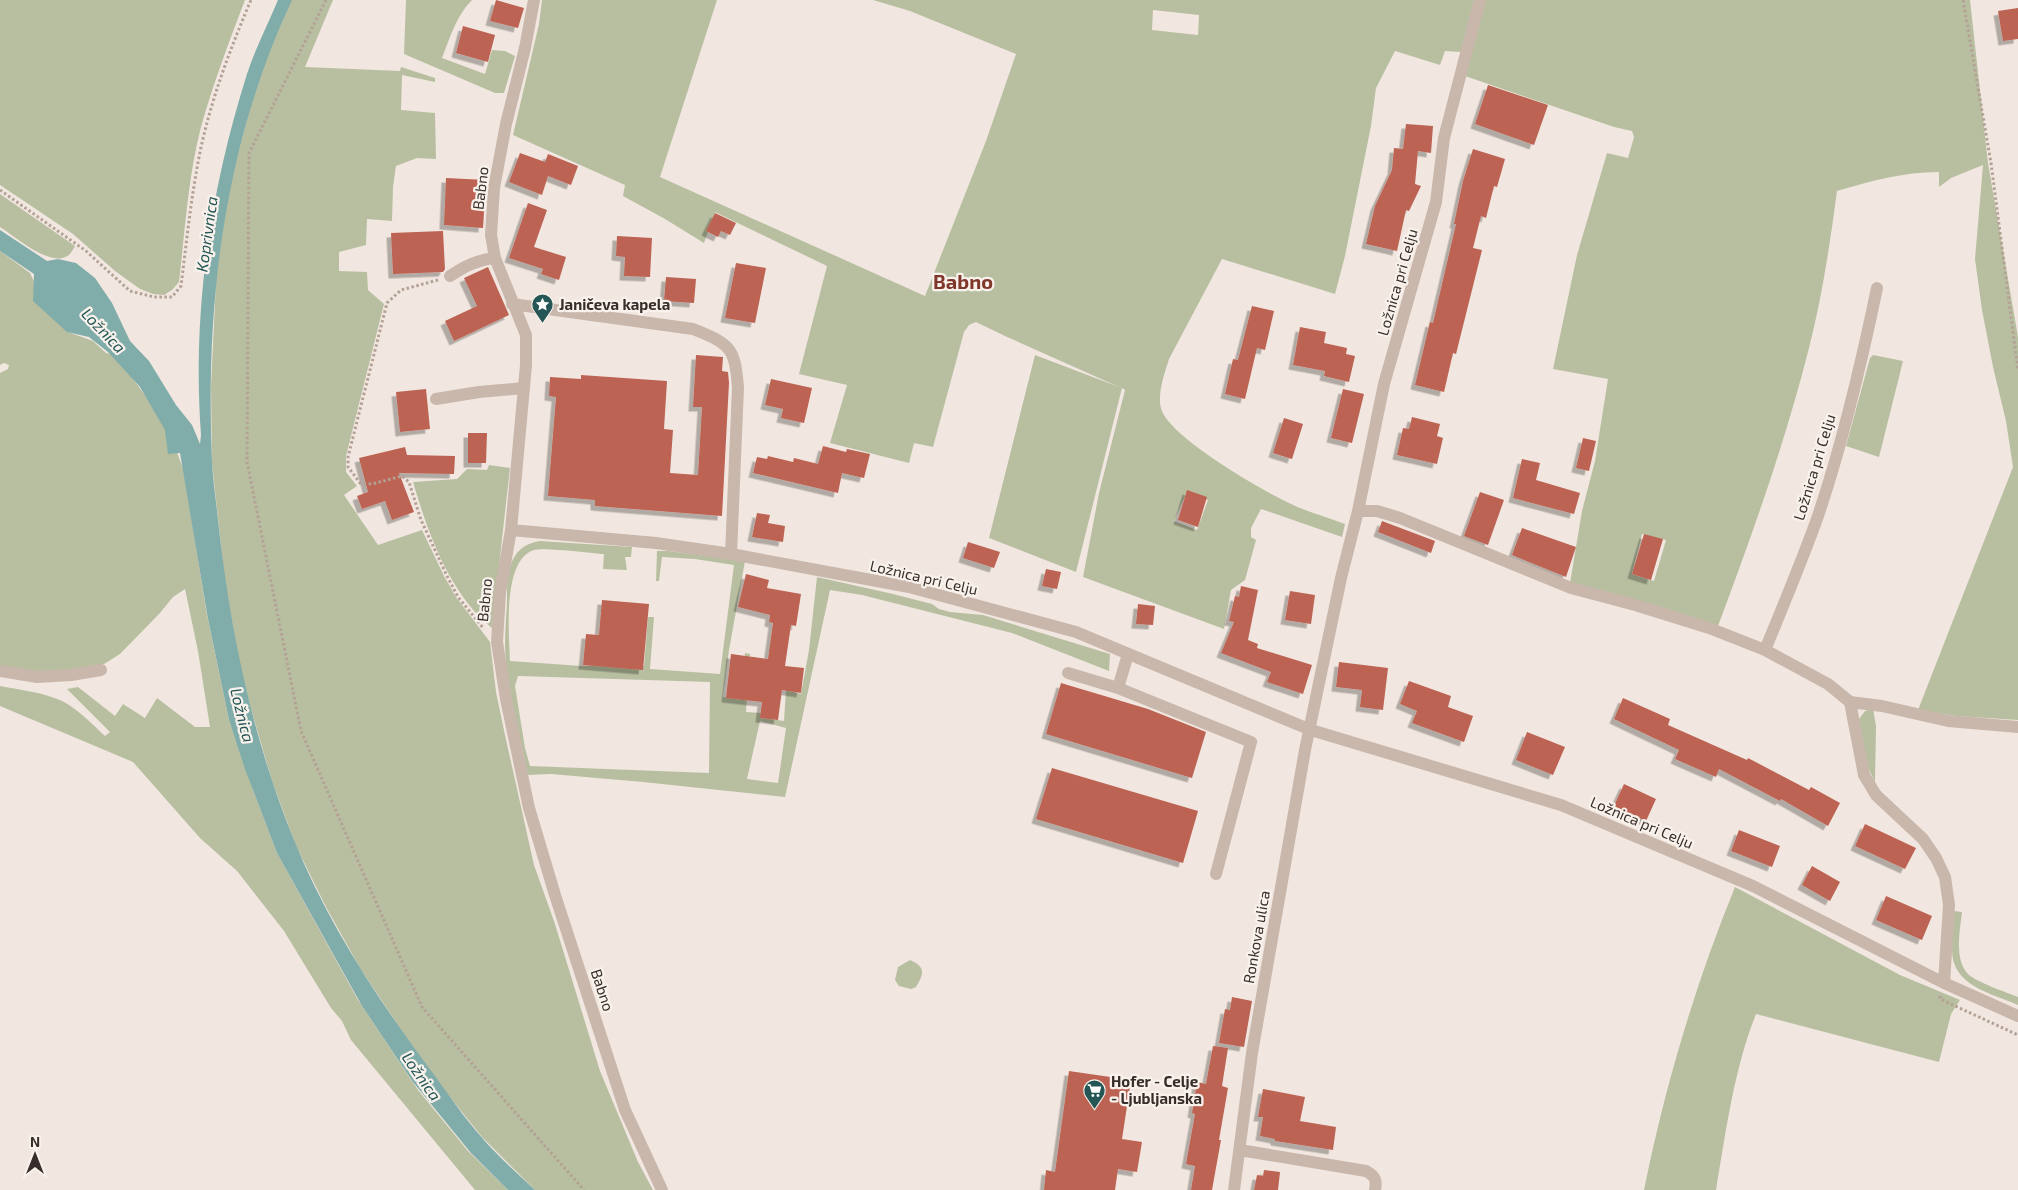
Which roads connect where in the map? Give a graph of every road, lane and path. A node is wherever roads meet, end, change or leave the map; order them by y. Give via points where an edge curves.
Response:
1 (251, 0) edge
2 (326, 0) edge
3 (534, 0) edge
4 (1480, 0) edge
5 (1963, 0) edge
6 (0, 190) edge
7 (495, 258) junction
8 (450, 276) joint
9 (1877, 288) dead end
10 (512, 304) junction
11 (2018, 370) edge
12 (524, 388) junction
13 (436, 399) dead end
14 (1358, 512) junction
15 (511, 530) junction
16 (731, 554) junction
17 (497, 642) junction
18 (1765, 650) junction
19 (1128, 654) junction
20 (101, 670) dead end
21 (0, 671) edge
22 (1068, 673) dead end
23 (1118, 688) junction
24 (1850, 702) junction
25 (2018, 727) edge
26 (1311, 730) junction
27 (1216, 874) dead end
28 (1944, 983) junction
29 (2018, 1016) edge
30 (1240, 1150) junction
31 (584, 1190) edge
32 (662, 1190) edge
33 (1234, 1190) edge
34 (1375, 1190) edge

1 - 6 path via 227,56 215,95 197,167 181,286 172,296 154,297 130,291 86,251
2 - 31 path via 249,153 247,462 301,731 422,1007
3 - 7 street, Babno via 494,188 492,235
4 - 14 street, Ložnica pri Celju via 1444,138 1436,202 1384,384
5 - 11 path via 1991,163
7 - 8 street via 477,260
7 - 10 street, Babno
8 - 17 path via 401,290 387,303 348,467 360,483 372,484 402,476 409,482 424,528 458,596
9 - 18 street, Ložnica pri Celju via 1864,350 1818,516
10 - 12 street, Babno via 526,335
10 - 16 street via 693,329 728,348 736,361 738,388
12 - 13 street
12 - 15 street, Babno
14 - 18 street via 1377,512 1400,518 1571,588 1709,628
14 - 26 street, Ložnica pri Celju via 1341,578
15 - 16 street, Ložnica pri Celju via 656,543
15 - 17 street, Babno via 500,593
16 - 19 street, Ložnica pri Celju via 908,588 1076,632
17 - 32 street, Babno via 529,808 555,895 624,1110
18 - 24 street via 1828,684
19 - 23 street
19 - 26 street, Ložnica pri Celju
20 - 21 street via 37,677
22 - 23 street
23 - 27 street via 1251,742
24 - 25 street via 1948,721
24 - 28 street via 1864,774 1876,795 1923,839 1945,877 1949,905
26 - 28 street, Ložnica pri Celju via 1561,805 1753,886
26 - 30 street, Ronkova ulica via 1252,1053
28 - 29 street, Ložnica pri Celju
30 - 33 street, Ronkova ulica
30 - 34 street via 1366,1171 1374,1175 1377,1182

